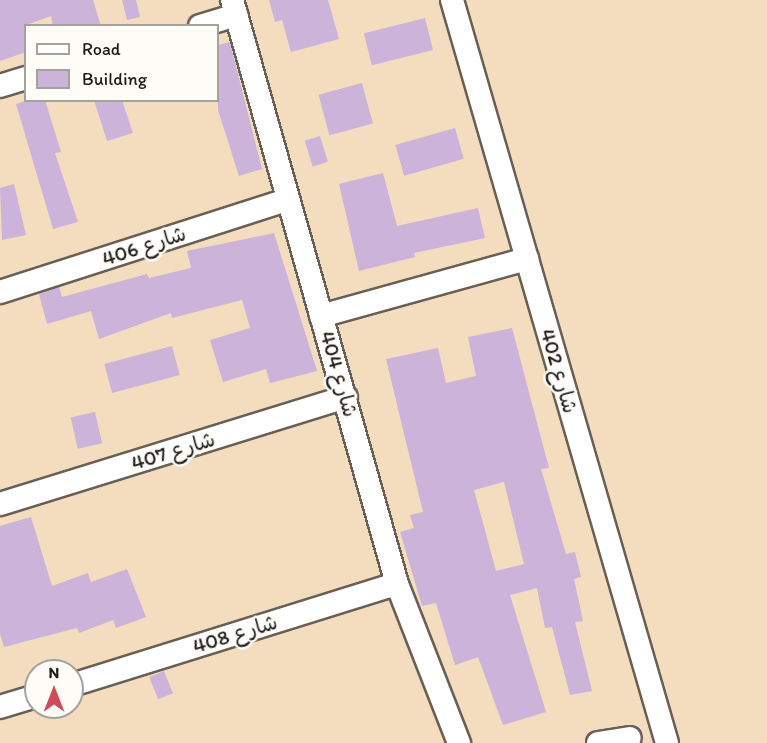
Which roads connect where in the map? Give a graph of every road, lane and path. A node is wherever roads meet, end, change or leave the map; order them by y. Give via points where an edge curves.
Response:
1 (452, 0) edge
2 (234, 7) edge
3 (204, 24) edge
4 (24, 79) edge
5 (0, 86) edge
6 (287, 200) junction
7 (527, 259) junction
8 (0, 292) edge
9 (321, 316) junction
10 (346, 397) junction
11 (0, 504) edge
12 (397, 584) junction
13 (84, 681) edge
14 (24, 700) edge
15 (0, 707) edge
16 (630, 738) dead end
17 (459, 743) edge
18 (598, 743) edge
19 (667, 743) edge

1 - 7 street, شارع 402
2 - 3 street
2 - 6 street, شارع 404
4 - 5 street
6 - 8 street, شارع 406
6 - 9 street, شارع 404
7 - 9 street
7 - 19 street, شارع 402
9 - 10 street, شارع 404
10 - 11 street, شارع 407
10 - 12 street, شارع 404
12 - 13 street, شارع 408
12 - 17 street, شارع 404
14 - 15 street
16 - 18 street

